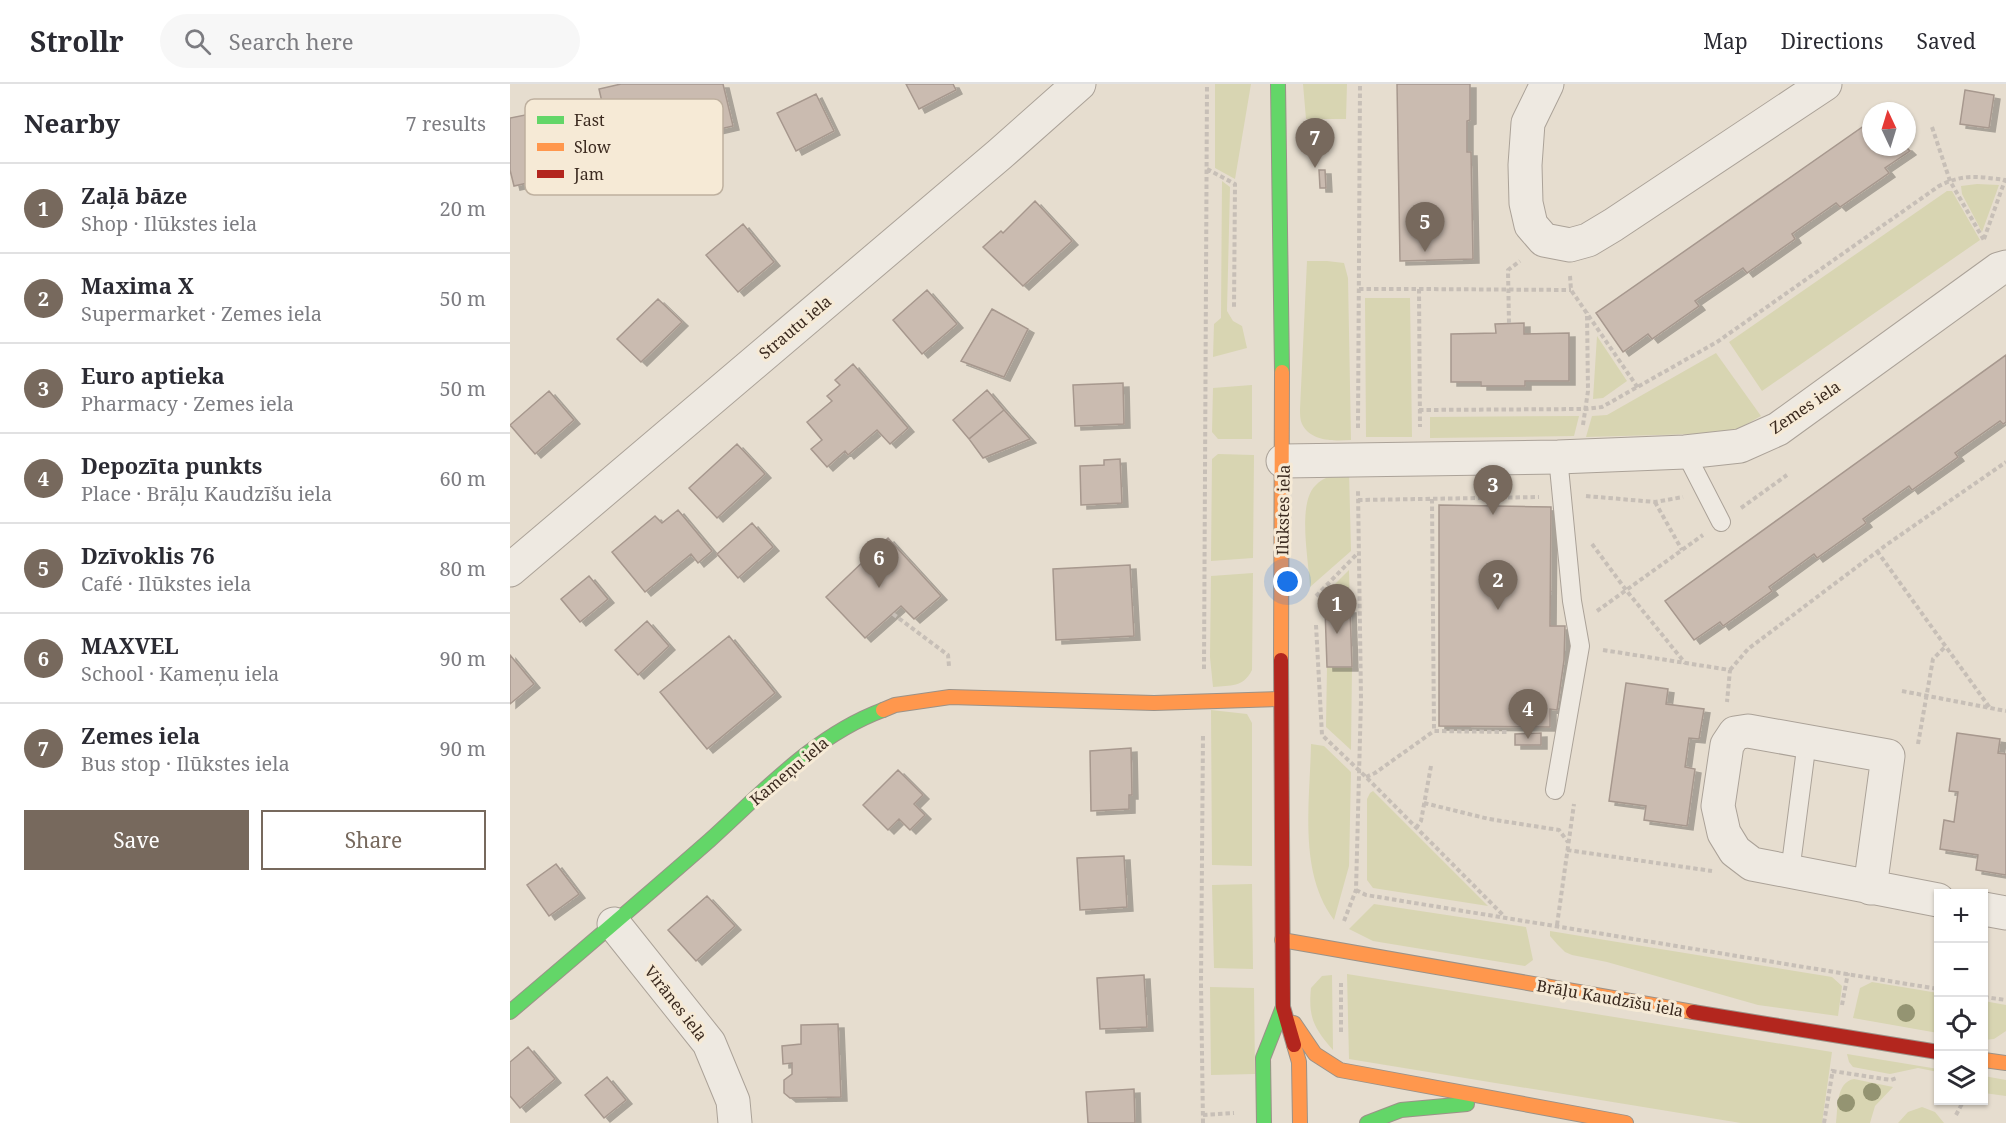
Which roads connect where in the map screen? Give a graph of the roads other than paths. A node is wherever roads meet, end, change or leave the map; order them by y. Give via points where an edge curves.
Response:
1 (1079, 84) edge
2 (1278, 84) edge
3 (1547, 84) edge
4 (1825, 84) edge
5 (2002, 268) edge
6 (1685, 452) junction
7 (1569, 456) junction
8 (1284, 461) junction
9 (1721, 522) road end
10 (510, 570) edge
11 (1281, 699) junction
12 (1807, 741) junction
13 (1556, 790) dead end
14 (1790, 872) junction
15 (1870, 888) junction
16 (1934, 899) edge
17 (1988, 910) edge
18 (2006, 913) edge
19 (614, 924) junction
20 (1282, 939) junction
21 (1283, 1007) junction
22 (510, 1012) edge
23 (1934, 1051) edge
24 (1988, 1061) edge
25 (2006, 1063) edge
26 (1502, 1101) junction
27 (735, 1123) edge
28 (1264, 1123) edge
29 (1300, 1123) edge
30 (1367, 1123) edge
31 (1626, 1123) edge

1 - 10 street, Strautu iela
2 - 8 street, Ilūkstes iela
3 - 4 street via 1528,123 1526,203 1531,225 1544,240 1570,245 1588,240 1688,177
5 - 6 street, Zemes iela via 1778,429 1740,447
6 - 7 street, Zemes iela
6 - 9 lane
7 - 8 street, Zemes iela
7 - 13 lane via 1562,496 1580,646
8 - 11 street, Ilūkstes iela
11 - 19 street, Kameņu iela via 1154,703 950,697 895,705 866,716 820,743
11 - 20 street, Ilūkstes iela
12 - 14 lane
12 - 14 street via 1748,731 1734,733 1727,745 1718,806 1724,833 1735,851 1752,864
12 - 15 street via 1888,756
14 - 15 street
15 - 16 street
17 - 18 street
19 - 22 street, Kameņu iela
19 - 27 street, Virānes iela via 709,1043 734,1101
20 - 21 street, Ilūkstes iela
20 - 23 street, Brāļu Kaudzīšu iela
21 - 26 street via 1315,1054 1340,1070
21 - 28 street, Ilūkstes iela via 1263,1058
21 - 29 street, Ilūkstes iela via 1299,1062
24 - 25 street
26 - 30 street via 1401,1110
26 - 31 street

